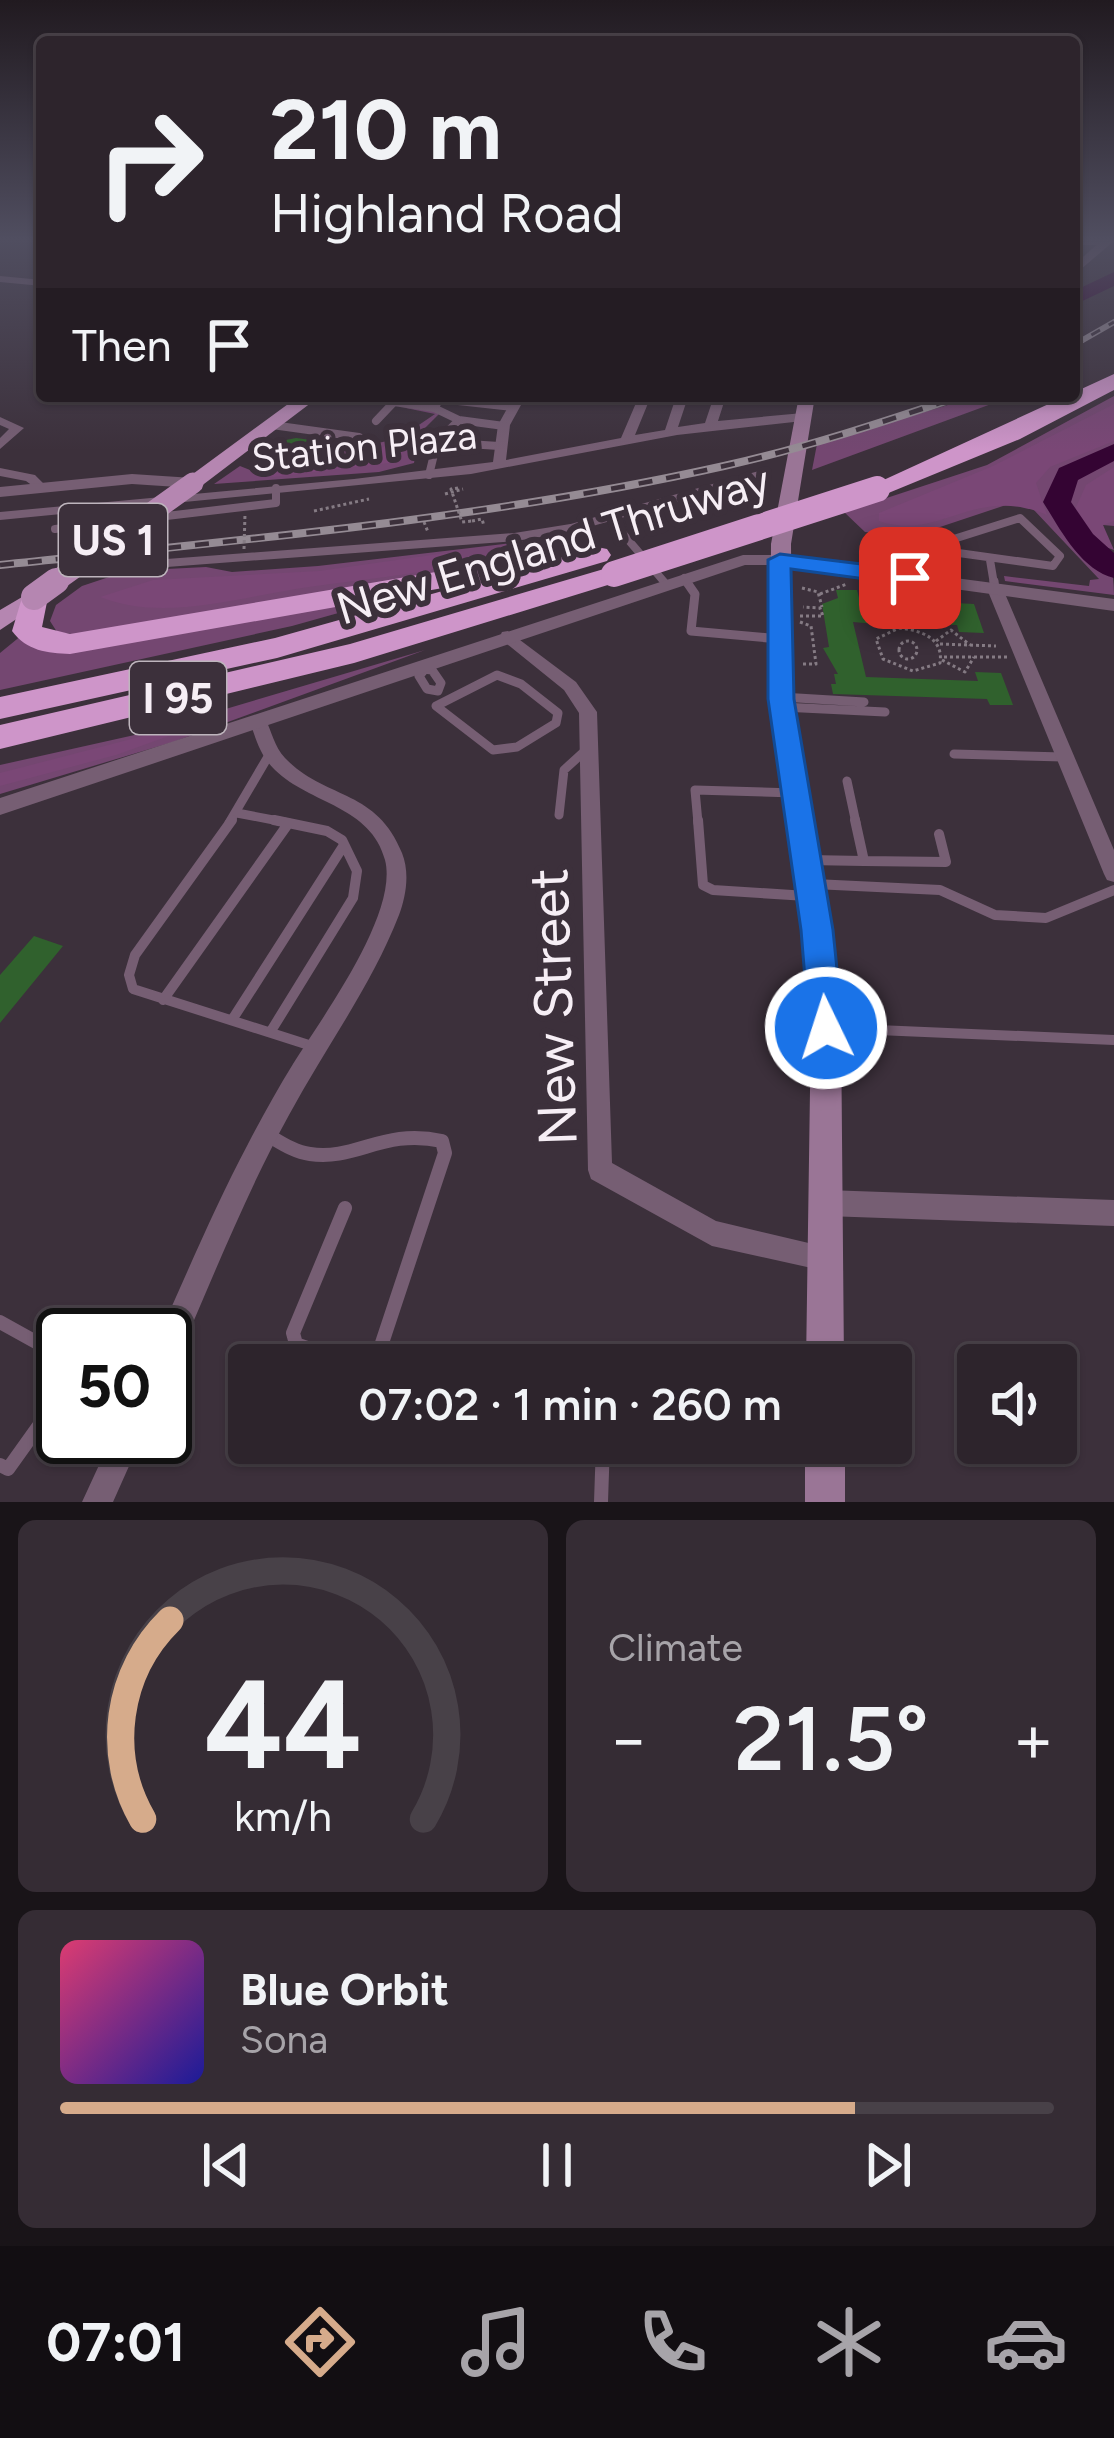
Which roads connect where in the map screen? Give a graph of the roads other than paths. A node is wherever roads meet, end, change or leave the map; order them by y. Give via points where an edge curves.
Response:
1 (1114, 357) edge
2 (1080, 376) edge
3 (1114, 381) edge
4 (1080, 398) edge
5 (303, 402) edge
6 (392, 402) edge
7 (409, 402) edge
8 (438, 402) edge
9 (516, 402) edge
10 (642, 402) edge
11 (680, 402) edge
12 (718, 402) edge
13 (1030, 402) edge
14 (1072, 402) edge
15 (805, 406) edge
16 (434, 407) junction
17 (458, 420) junction
18 (0, 421) edge
19 (376, 421) dead end
20 (712, 422) junction
21 (272, 425) junction
22 (504, 426) junction
23 (671, 430) junction
24 (359, 436) dead end
25 (626, 441) junction
26 (437, 442) junction
27 (0, 445) edge
28 (499, 446) junction
29 (499, 466) junction
30 (0, 472) edge
31 (429, 475) junction
32 (759, 475) dead end
33 (867, 482) junction
34 (193, 483) junction
35 (41, 488) junction
36 (276, 488) junction
37 (0, 492) edge
38 (606, 515) junction
39 (0, 516) edge
40 (56, 529) dead end
41 (780, 560) junction
42 (990, 560) junction
43 (606, 565) junction
44 (127, 566) dead end
45 (675, 581) junction
46 (995, 589) junction
47 (1114, 605) edge
48 (11, 613) edge
49 (508, 636) junction
50 (780, 639) junction
51 (422, 667) junction
52 (449, 699) junction
53 (864, 701) dead end
54 (782, 702) junction
55 (0, 708) edge
56 (886, 712) dead end
57 (259, 722) junction
58 (0, 737) edge
59 (592, 746) junction
60 (954, 754) dead end
61 (269, 755) junction
62 (1065, 757) junction
63 (847, 781) dead end
64 (795, 793) junction
65 (0, 807) edge
66 (237, 813) junction
67 (559, 815) dead end
68 (288, 824) junction
69 (940, 834) dead end
70 (344, 844) junction
71 (864, 861) junction
72 (1114, 874) edge
73 (810, 880) junction
74 (1114, 890) edge
75 (163, 1000) junction
76 (232, 1020) junction
77 (826, 1028) junction
78 (271, 1031) junction
79 (1114, 1040) edge
80 (315, 1047) junction
81 (266, 1134) junction
82 (826, 1203) junction
83 (345, 1208) dead end
84 (1114, 1213) edge
85 (825, 1258) junction
86 (186, 1308) edge
87 (0, 1322) edge
88 (36, 1342) edge
89 (825, 1344) edge
90 (36, 1428) edge
91 (115, 1464) edge
92 (602, 1464) edge
93 (824, 1464) edge
94 (3, 1472) edge
95 (97, 1502) edge
96 (601, 1502) edge
97 (825, 1502) edge

1 - 2 highway
3 - 4 highway, New England Thruway / I 95
5 - 21 main road, US 1
6 - 19 lane
7 - 16 lane
8 - 16 lane
9 - 22 street
10 - 25 street
11 - 23 street
12 - 20 street
13 - 33 highway, New England Thruway / I 95
14 - 33 highway, New England Thruway / I 95 via 979,449
15 - 20 street, Station Plaza
15 - 41 main road
16 - 17 lane
17 - 22 lane
17 - 26 lane
18 - 27 street via 18,428
20 - 23 street, Station Plaza
21 - 24 lane
21 - 34 main road, US 1
22 - 28 street
23 - 25 street, Station Plaza
25 - 29 street, Station Plaza
26 - 28 lane
26 - 31 lane
28 - 29 street
29 - 31 street, Station Plaza
30 - 35 street
31 - 36 street, Station Plaza
32 - 38 lane
33 - 43 highway, New England Thruway / I 95, bridge
34 - 35 street via 132,478
34 - 48 main road, US 1, bridge
35 - 37 street
36 - 39 street, Station Plaza
36 - 40 lane via 276,503
38 - 44 lane via 515,537
38 - 45 lane
41 - 45 street via 742,560
41 - 46 street
41 - 50 main road
42 - 42 lane via 1040,567 1060,556 1020,518 938,550
42 - 46 lane
43 - 48 highway via 70,644 46,643
43 - 55 highway, New England Thruway / I 95
43 - 58 highway, New England Thruway / I 95 via 354,653
45 - 49 street
45 - 50 lane via 694,594 691,631
46 - 47 street
46 - 62 street
49 - 51 street
49 - 59 street, New Street via 582,699
50 - 54 main road
51 - 52 lane via 427,689
51 - 57 street
52 - 52 lane via 496,675 558,713 556,723 498,754 436,706
53 - 54 lane
54 - 56 lane
54 - 64 main road
57 - 61 street
57 - 65 street
59 - 67 lane via 564,770
59 - 85 street, New Street via 600,1170 712,1233
60 - 62 lane
61 - 66 lane
61 - 80 street via 282,770 350,802 390,844 396,864 390,912
62 - 72 street
63 - 71 lane
64 - 73 main road
64 - 73 lane via 694,790 703,885
66 - 68 lane
66 - 75 lane via 135,955 133,989
68 - 70 lane via 327,831
68 - 75 lane
69 - 71 lane via 946,862
70 - 76 lane
70 - 78 lane via 357,871 353,898
71 - 73 lane
73 - 74 lane via 914,887 995,915 1052,916
73 - 77 main road
75 - 76 lane
76 - 78 lane
77 - 79 lane
77 - 82 main road
78 - 80 lane
80 - 81 street
81 - 83 lane via 311,1155 380,1136 419,1133 442,1141 445,1153 380,1352 354,1364 296,1344 292,1333
81 - 86 street
82 - 84 street
82 - 85 main road
85 - 89 main road
87 - 88 lane
90 - 94 lane
91 - 95 street
92 - 96 lane
93 - 97 main road

